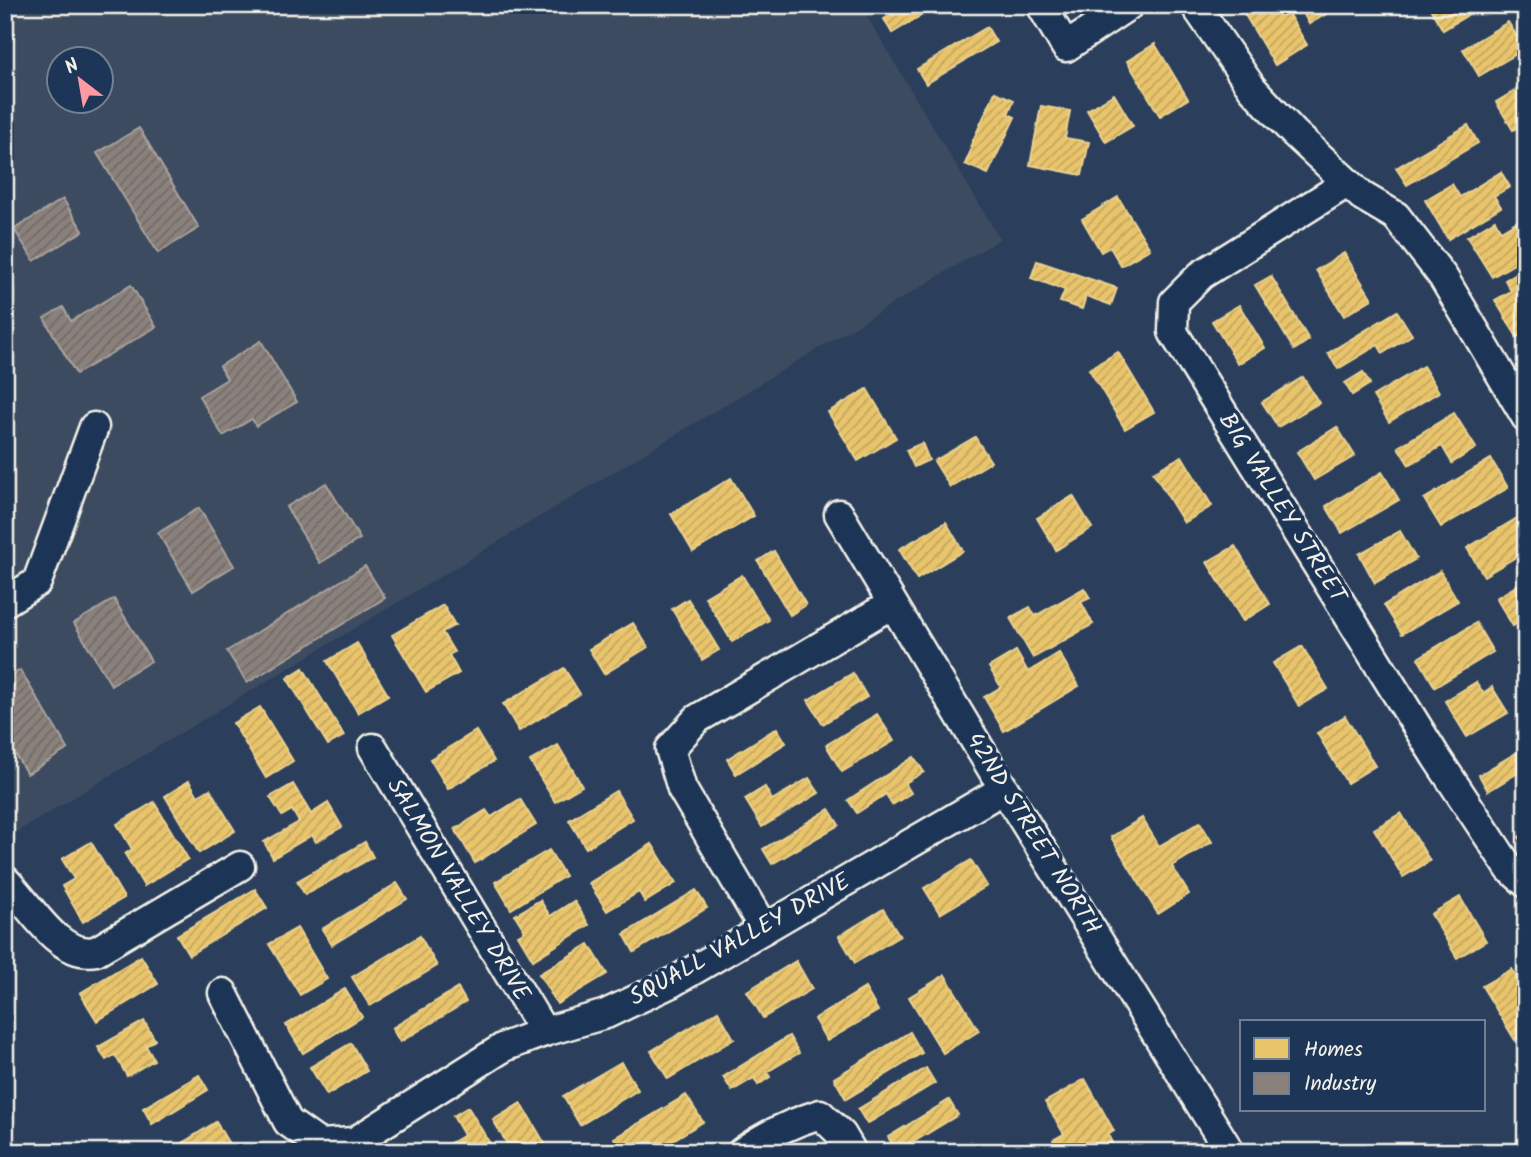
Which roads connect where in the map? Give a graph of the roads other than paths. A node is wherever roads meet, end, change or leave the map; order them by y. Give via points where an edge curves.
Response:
1 (1041, 5) edge
2 (1129, 5) edge
3 (1195, 5) edge
4 (1347, 183) junction
5 (1526, 417) edge
6 (94, 427) dead end
7 (839, 514) dead end
8 (5, 601) edge
9 (892, 604) junction
10 (373, 748) dead end
11 (1004, 789) junction
12 (240, 866) dead end
13 (5, 880) edge
14 (1526, 883) edge
15 (764, 929) junction
16 (223, 993) dead end
17 (544, 1032) junction
18 (751, 1145) edge
19 (852, 1152) edge
20 (1230, 1152) edge

1 - 2 street via 1066,47
3 - 4 street via 1252,88
4 - 5 street via 1396,216 1435,267
4 - 14 street, BIG VALLEY STREET via 1201,275 1174,302 1173,332 1436,757 1510,869
6 - 8 street via 37,582
7 - 9 street, 42ND STREET NORTH
9 - 11 street, 42ND STREET NORTH
9 - 15 street via 696,719 670,749 682,789
10 - 17 street, SALMON VALLEY DRIVE
11 - 15 street, SQUALL VALLEY DRIVE
11 - 20 street, 42ND STREET NORTH
12 - 13 street via 84,954 61,944
15 - 17 street, SQUALL VALLEY DRIVE via 673,982 606,1014
16 - 17 street, SQUALL VALLEY DRIVE via 288,1122 319,1144 354,1142 504,1047
18 - 19 street via 788,1124 820,1114

